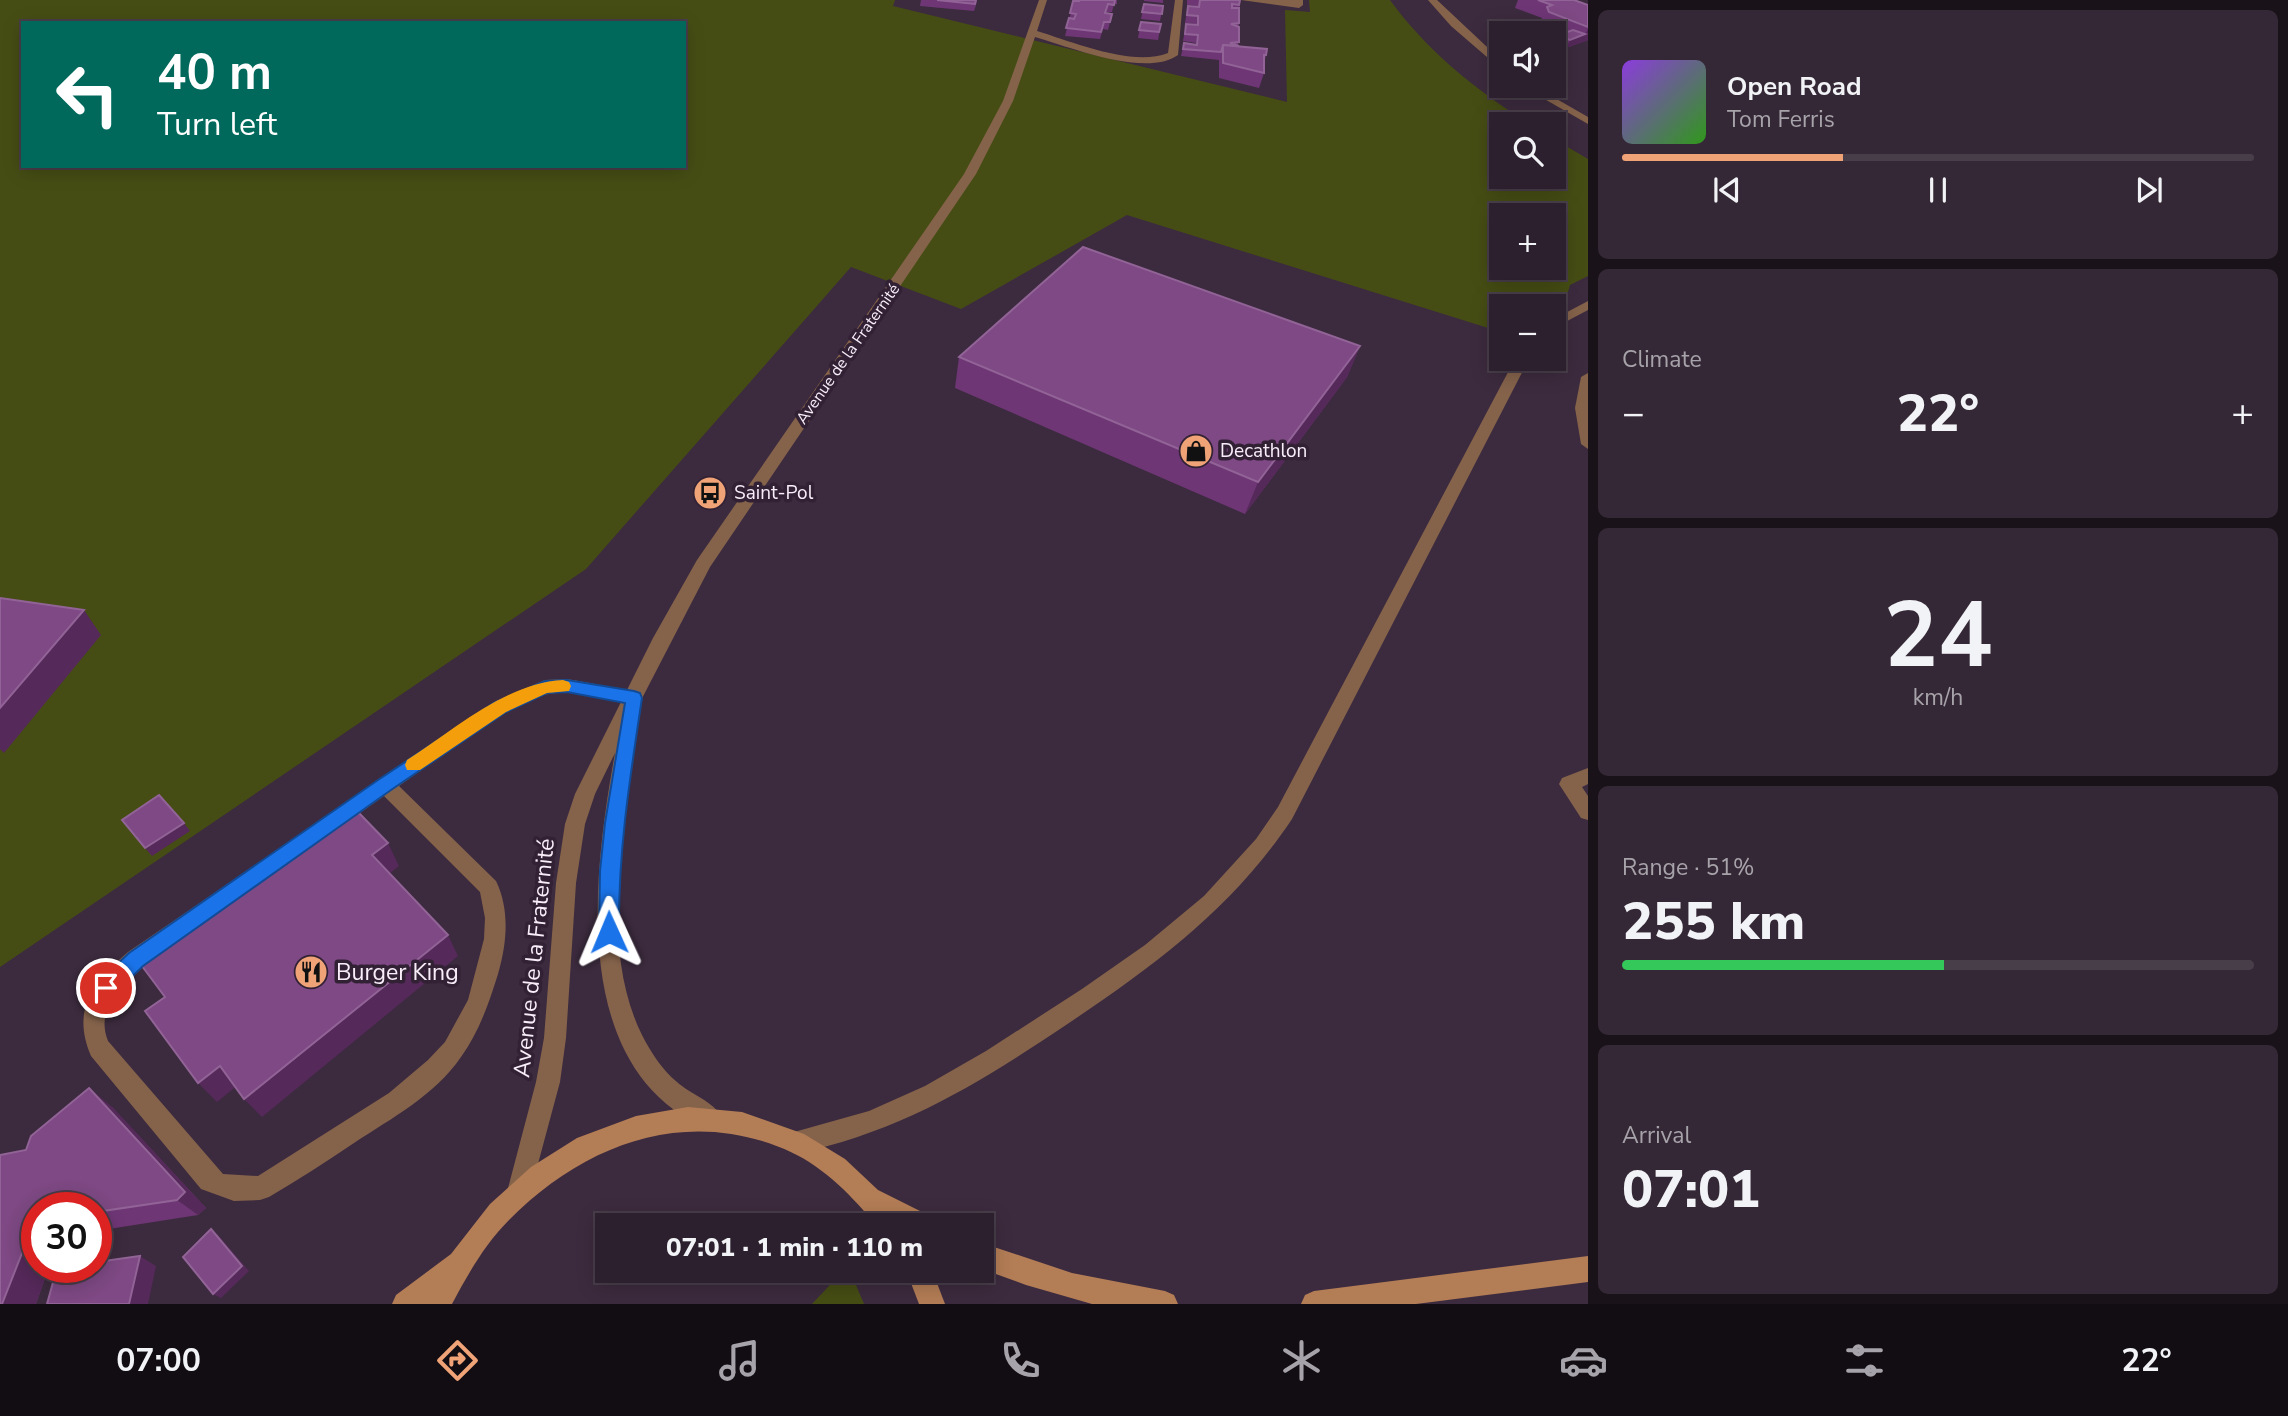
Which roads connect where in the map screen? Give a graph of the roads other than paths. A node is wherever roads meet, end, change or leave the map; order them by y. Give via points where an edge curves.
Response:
1 (1043, 0) edge
2 (1179, 0) edge
3 (1245, 0) edge
4 (1432, 0) edge
5 (1299, 2) edge
6 (1033, 33) junction
7 (1489, 57) edge
8 (1548, 98) edge
9 (1588, 121) edge
10 (1588, 305) edge
11 (1566, 317) edge
12 (1516, 371) edge
13 (1588, 377) edge
14 (1588, 444) edge
15 (634, 698) junction
16 (1588, 776) edge
17 (384, 785) junction
18 (1588, 812) edge
19 (713, 1120) junction
20 (795, 1142) junction
21 (519, 1192) junction
22 (871, 1199) junction
23 (882, 1213) edge
24 (898, 1213) edge
25 (462, 1259) junction
26 (994, 1260) edge
27 (1588, 1269) edge
28 (924, 1283) edge
29 (405, 1304) edge
30 (438, 1304) edge
31 (932, 1304) edge
32 (1165, 1304) edge
33 (1314, 1304) edge

1 - 6 street, Avenue de la Fraternité
2 - 6 street via 1174,55 1165,59 1137,60
3 - 5 street
4 - 7 street
6 - 15 street, Avenue de la Fraternité via 1008,101 966,182 717,542
8 - 9 street
10 - 11 street
12 - 20 street via 1286,813 1245,870 1150,955 953,1086 867,1125
13 - 14 street via 1582,408
15 - 17 street via 567,686 545,687 500,707
15 - 19 street, Avenue de la Fraternité via 609,871 614,984 621,1014 646,1065 681,1101
15 - 21 street, Avenue de la Fraternité via 597,766 575,824 555,1038 539,1125
16 - 18 street via 1569,784
17 - 17 street via 136,959 95,1005 93,1036 99,1048 210,1180 223,1187 240,1191 260,1188 403,1099 448,1059 481,1002 496,926 489,887
19 - 20 main road via 740,1123
19 - 21 main road via 655,1122 617,1133 571,1153
20 - 22 main road via 830,1163
21 - 25 main road
22 - 23 main road
22 - 24 main road
25 - 29 main road
25 - 30 main road
26 - 32 main road via 1061,1283
27 - 33 main road
28 - 31 main road

